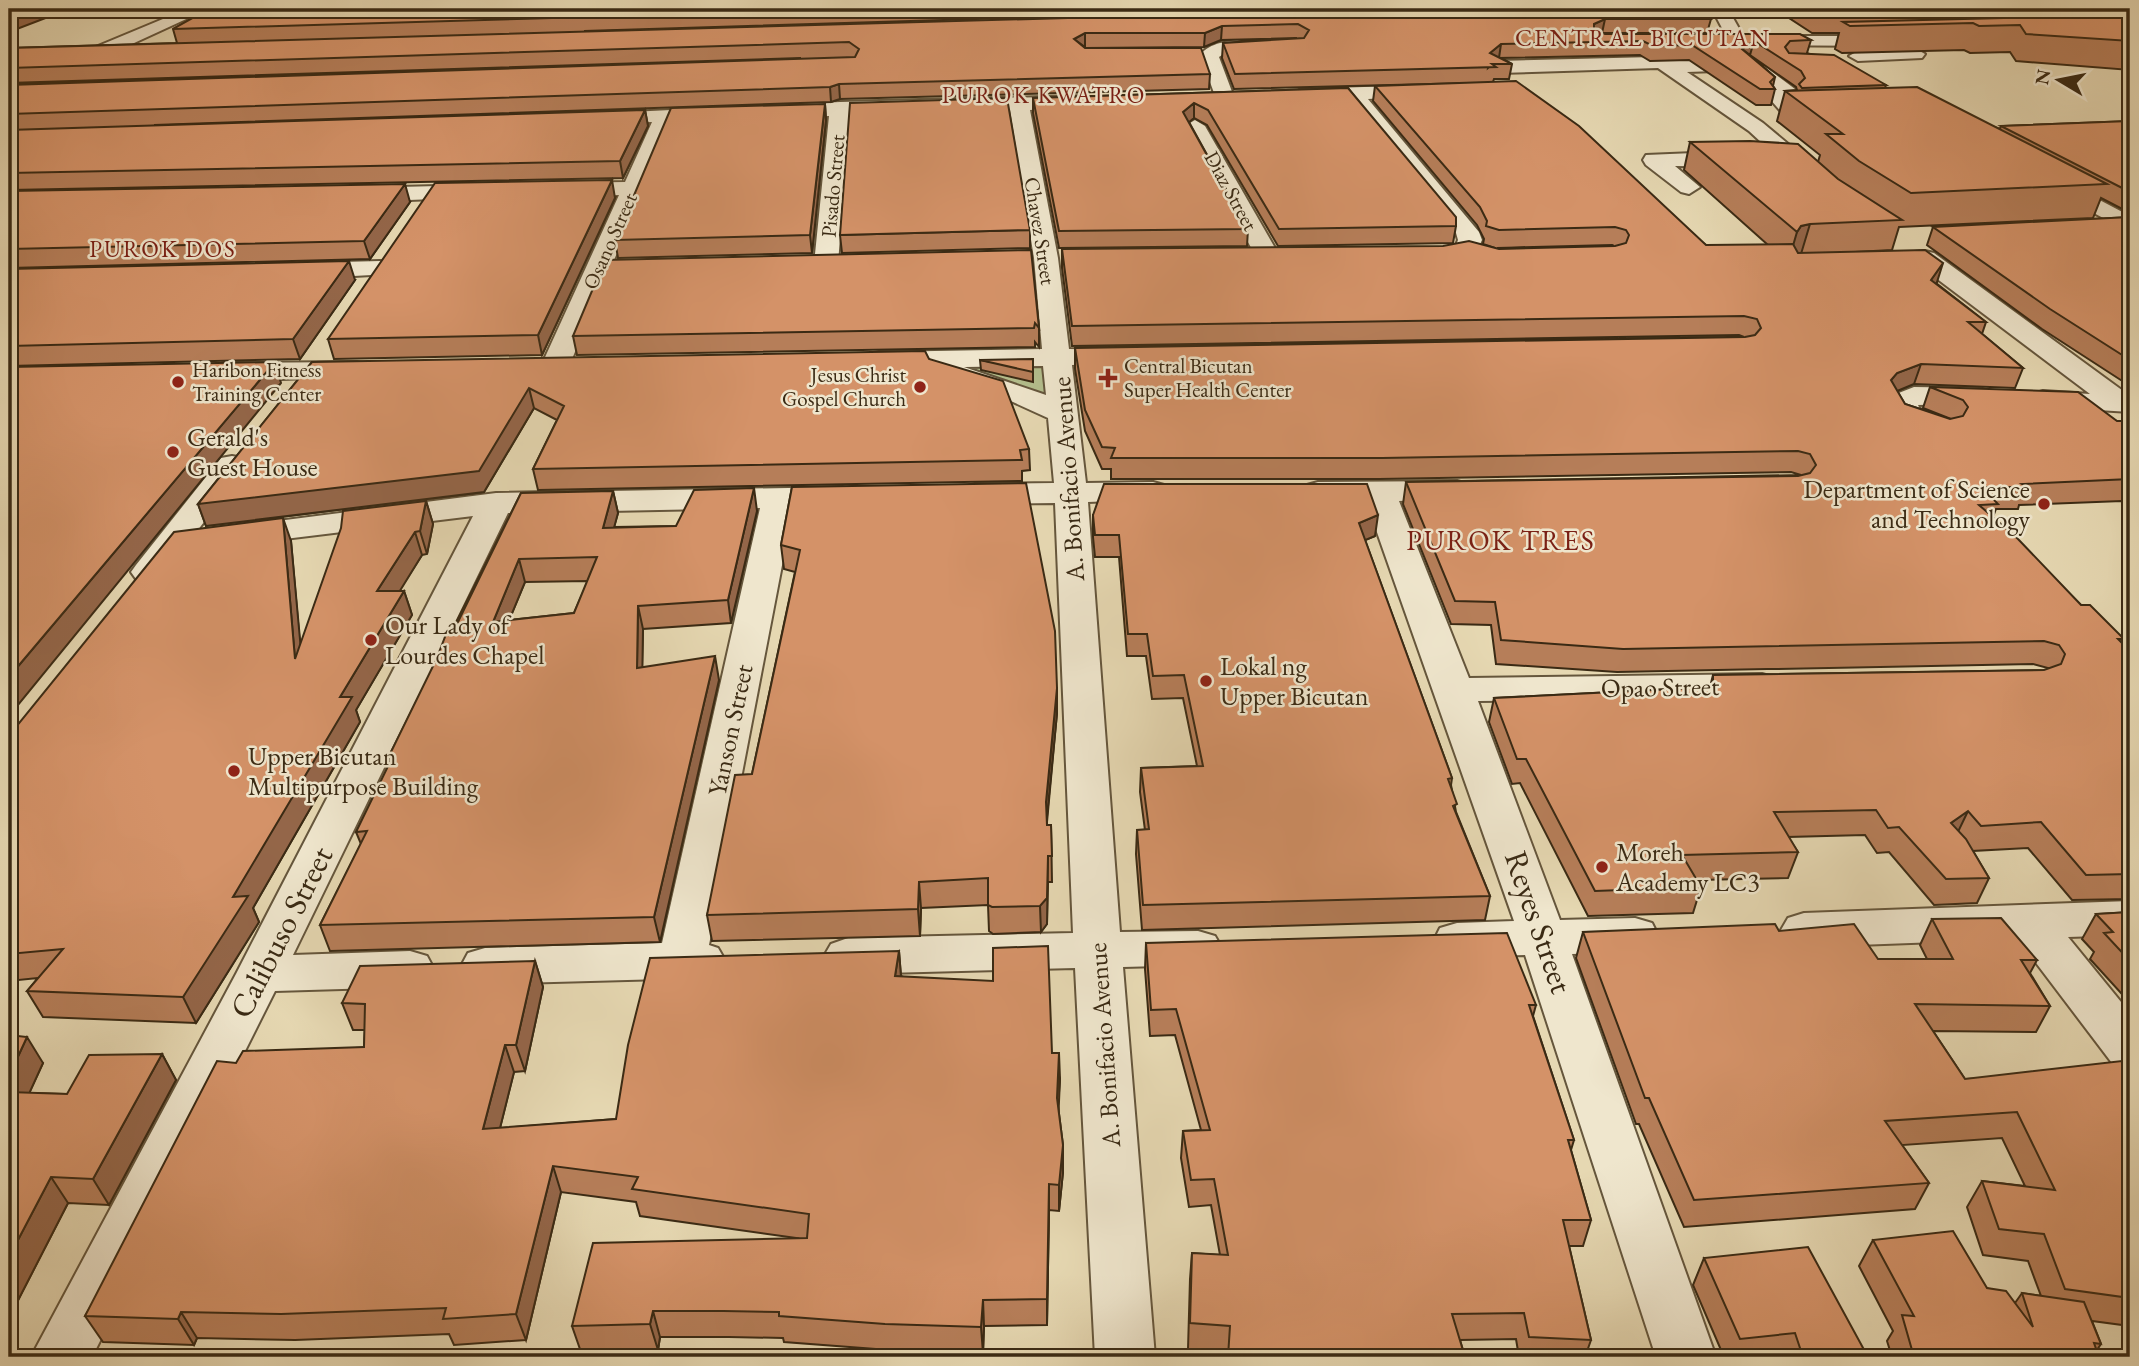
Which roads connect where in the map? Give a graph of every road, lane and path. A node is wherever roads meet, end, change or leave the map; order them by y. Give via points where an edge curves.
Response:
1 (200, 9) edge
2 (1720, 9) edge
3 (121, 25) dead end
4 (152, 29) junction
5 (1931, 40) edge
6 (1294, 46) edge
7 (148, 53) edge
8 (1916, 54) edge
9 (93, 55) junction
10 (1209, 55) junction
11 (45, 56) edge
12 (1185, 56) edge
13 (1835, 62) edge
14 (1776, 63) edge
15 (1750, 64) junction
16 (1858, 76) edge
17 (802, 86) edge
18 (1521, 88) edge
19 (64, 90) edge
20 (1443, 90) edge
21 (9, 91) edge
22 (1353, 93) junction
23 (1275, 96) edge
24 (1224, 97) junction
25 (1250, 97) edge
26 (1202, 98) edge
27 (1102, 101) edge
28 (1024, 105) junction
29 (840, 108) junction
30 (810, 110) junction
31 (1736, 114) junction
32 (665, 116) junction
33 (571, 119) edge
34 (1195, 126) dead end
35 (2037, 174) edge
36 (1689, 187) dead end
37 (634, 188) junction
38 (538, 191) edge
39 (498, 192) edge
40 (430, 193) junction
41 (339, 195) edge
42 (2119, 212) edge
43 (415, 215) edge
44 (2068, 215) edge
45 (2130, 226) edge
46 (2089, 228) edge
47 (1896, 237) edge
48 (1931, 247) junction
49 (394, 248) edge
50 (1267, 255) junction
51 (1294, 255) edge
52 (1440, 255) edge
53 (1240, 256) edge
54 (1046, 258) junction
55 (1074, 258) edge
56 (1019, 259) edge
57 (1870, 261) edge
58 (853, 263) edge
59 (799, 264) edge
60 (826, 264) junction
61 (625, 268) edge
62 (380, 269) junction
63 (598, 269) junction
64 (275, 272) edge
65 (365, 290) edge
66 (1156, 355) edge
67 (1059, 356) junction
68 (317, 359) junction
69 (898, 360) junction
70 (846, 361) edge
71 (555, 366) edge
72 (390, 369) edge
73 (198, 373) edge
74 (285, 399) edge
75 (2127, 408) edge
76 (1063, 414) junction
77 (1943, 429) edge
78 (252, 440) edge
79 (1489, 490) edge
80 (1071, 492) junction
81 (1183, 492) edge
82 (1281, 492) edge
83 (1379, 492) junction
84 (946, 495) edge
85 (876, 497) edge
86 (778, 499) junction
87 (496, 503) junction
88 (171, 543) junction
89 (128, 596) edge
90 (1799, 685) edge
91 (1456, 690) junction
92 (2130, 918) edge
93 (2031, 923) junction
94 (1767, 931) edge
95 (1670, 934) edge
96 (1545, 938) junction
97 (1420, 941) edge
98 (1238, 946) edge
99 (1098, 950) junction
100 (807, 957) edge
101 (737, 959) edge
102 (682, 960) junction
103 (260, 974) junction
104 (2130, 1049) edge
105 (61, 1357) edge
106 (1125, 1357) edge
107 (1686, 1357) edge

1 - 4 street
2 - 5 street via 1730,41
3 - 4 street
4 - 9 street
6 - 10 street via 1221,48
7 - 9 street
8 - 18 street via 1499,67
9 - 11 street
9 - 21 street
10 - 12 street
10 - 24 street
13 - 16 street
14 - 15 street
15 - 31 street via 1788,93 1779,98 1799,112
15 - 31 street via 1667,67
17 - 30 street
19 - 21 street
20 - 22 street
22 - 23 street
22 - 52 street via 1467,232 1477,253
24 - 25 street
24 - 26 street
27 - 28 street
28 - 29 street
28 - 54 street, Chavez Street
29 - 30 street
29 - 60 street, Pisado Street
30 - 32 street
31 - 36 street via 1805,170 1718,158 1654,160
32 - 33 street
32 - 37 street, Osano Street
34 - 50 street, Diaz Street
35 - 42 street
37 - 38 street
37 - 63 street, Osano Street
39 - 40 street
40 - 41 street
40 - 43 street
42 - 44 street
42 - 45 street
45 - 46 street
47 - 48 street
48 - 57 street
48 - 75 street
49 - 62 street
50 - 51 street
50 - 53 street
54 - 55 street
54 - 56 street
54 - 67 street, Chavez Street
58 - 60 street
59 - 60 street
61 - 63 street
62 - 64 street
62 - 65 street
63 - 71 street, Osano Street
66 - 67 street
67 - 69 street, A. Bonifacio Avenue
67 - 76 street, A. Bonifacio Avenue
68 - 72 street
68 - 73 street
68 - 74 street
69 - 70 street, A. Bonifacio Avenue
69 - 76 street via 990,384
75 - 77 street via 2008,398 1914,396 1901,402 1909,417
76 - 80 street, A. Bonifacio Avenue
78 - 88 street
79 - 83 street
80 - 81 street
80 - 84 street
80 - 99 street, A. Bonifacio Avenue
82 - 83 street
83 - 91 street, Reyes Street
85 - 86 street
86 - 87 street
86 - 102 street, Yanson Street
87 - 88 street
87 - 103 street, Calibuso Street
88 - 89 street
90 - 91 street, Opao Street
91 - 96 street, Reyes Street
92 - 93 street
93 - 94 street
93 - 104 street
95 - 96 street
96 - 97 street
96 - 107 street, Reyes Street
98 - 99 street
99 - 100 street
99 - 106 street, A. Bonifacio Avenue
101 - 102 street
102 - 103 street
103 - 105 street, Calibuso Street

